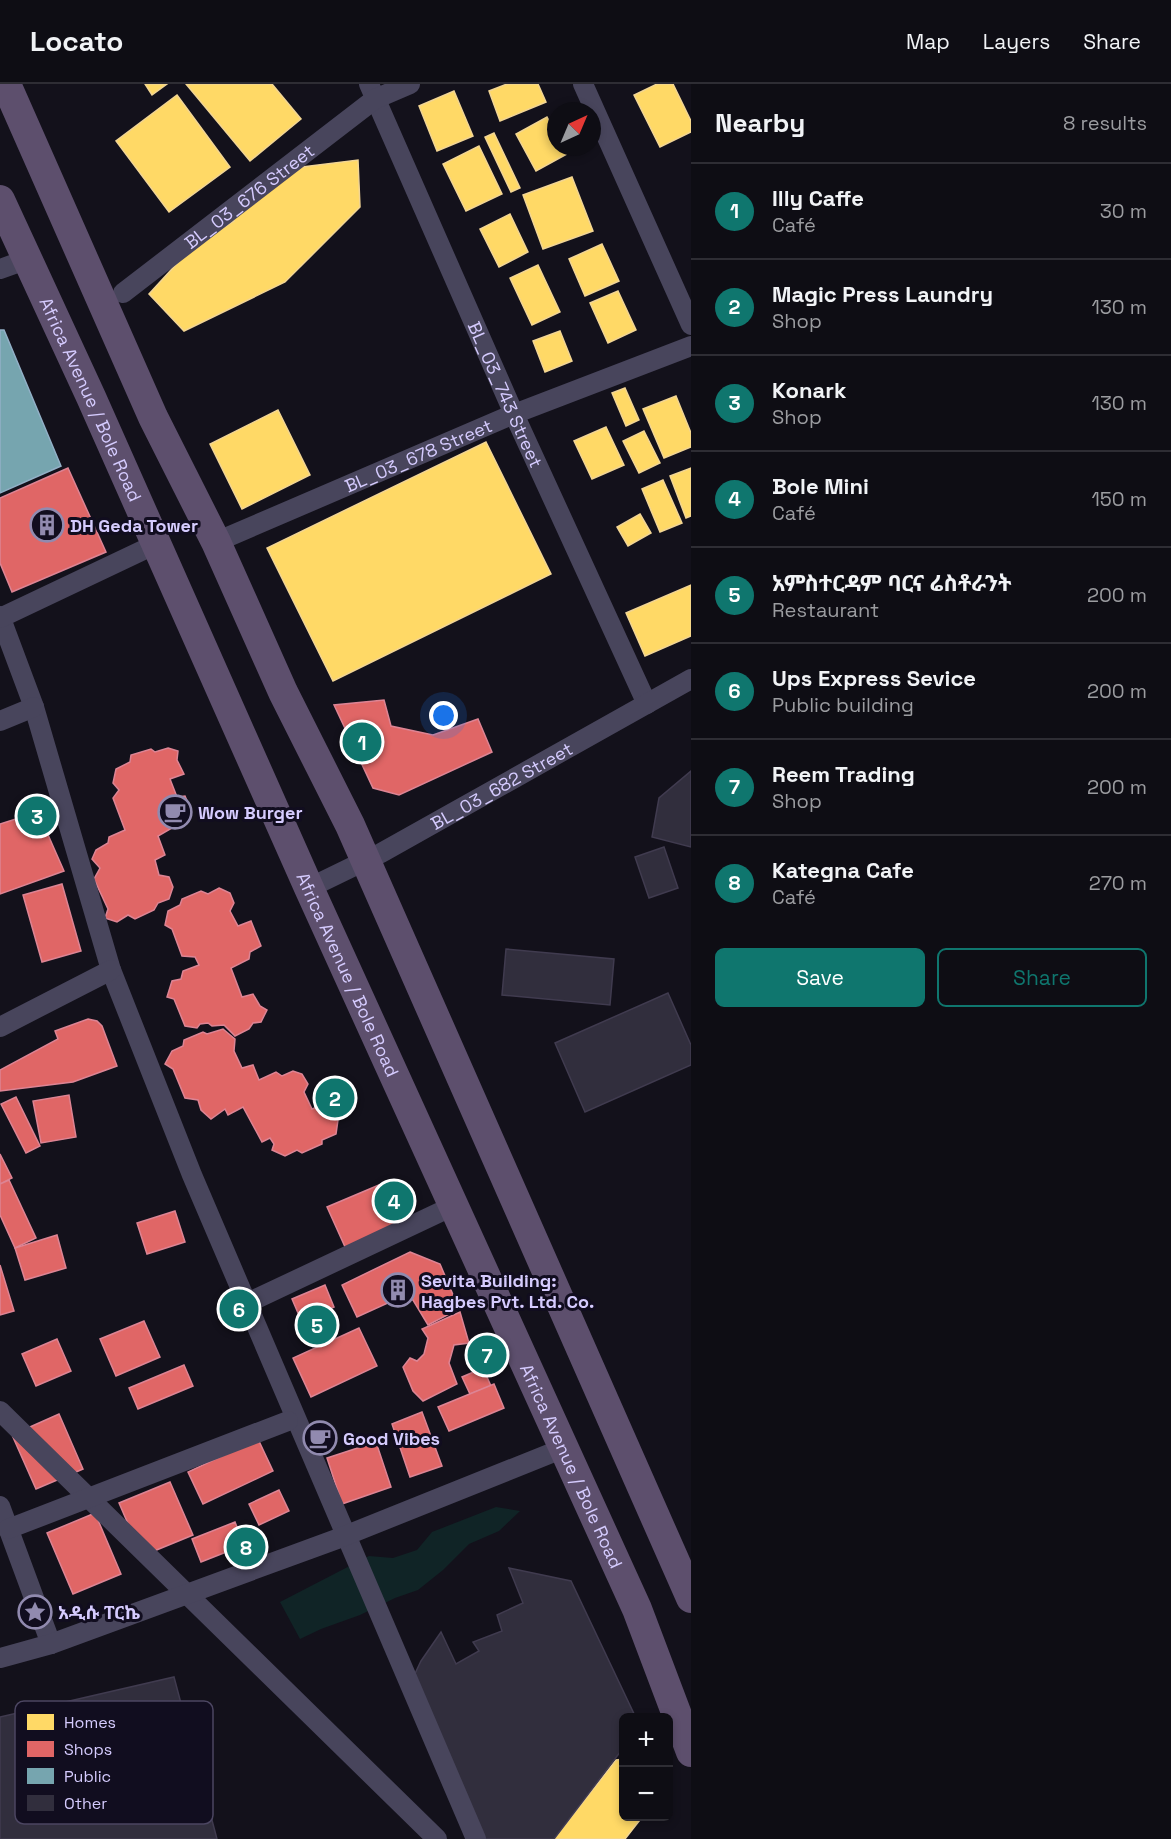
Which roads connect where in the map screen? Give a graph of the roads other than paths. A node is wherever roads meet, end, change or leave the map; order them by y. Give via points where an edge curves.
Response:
1 (6, 84) edge
2 (410, 84) edge
3 (583, 84) edge
4 (372, 91) edge
5 (0, 200) edge
6 (28, 259) junction
7 (0, 269) edge
8 (123, 293) dead end
9 (691, 325) edge
10 (691, 346) edge
11 (514, 414) junction
12 (216, 542) junction
13 (156, 544) junction
14 (0, 617) edge
15 (691, 679) edge
16 (647, 704) junction
17 (34, 707) junction
18 (0, 721) edge
19 (366, 861) junction
20 (309, 888) junction
21 (111, 970) junction
22 (0, 1027) edge
23 (453, 1206) junction
24 (241, 1306) junction
25 (0, 1411) edge
26 (288, 1421) junction
27 (564, 1448) junction
28 (0, 1506) edge
29 (8, 1529) junction
30 (338, 1539) junction
31 (691, 1598) edge
32 (51, 1644) junction
33 (0, 1658) edge
34 (691, 1752) edge
35 (437, 1839) edge
36 (476, 1839) edge

1 - 12 main road via 153,417
2 - 4 street, BL_03_676 Street
3 - 9 street
4 - 8 street, BL_03_676 Street
4 - 11 street, BL_03_743 Street
5 - 6 main road, Africa Avenue / Bole Road
6 - 7 street
6 - 13 main road, Africa Avenue / Bole Road
10 - 11 street, BL_03_678 Street
11 - 12 street, BL_03_678 Street
11 - 16 street, BL_03_743 Street
12 - 19 main road via 283,692
13 - 14 street
13 - 20 main road, Africa Avenue / Bole Road
14 - 17 street
15 - 16 street, BL_03_682 Street
16 - 19 street, BL_03_682 Street
17 - 18 street
17 - 21 street
19 - 20 street, BL_03_682 Street
19 - 31 main road
20 - 23 main road, Africa Avenue / Bole Road
21 - 22 street
21 - 36 street via 192,1175
23 - 24 street
23 - 27 main road, Africa Avenue / Bole Road
24 - 26 street
24 - 36 street
25 - 35 street
26 - 29 street
26 - 30 street
27 - 30 street
27 - 34 main road, Africa Avenue / Bole Road via 637,1609
28 - 29 street
29 - 32 street
30 - 32 street
32 - 33 street

